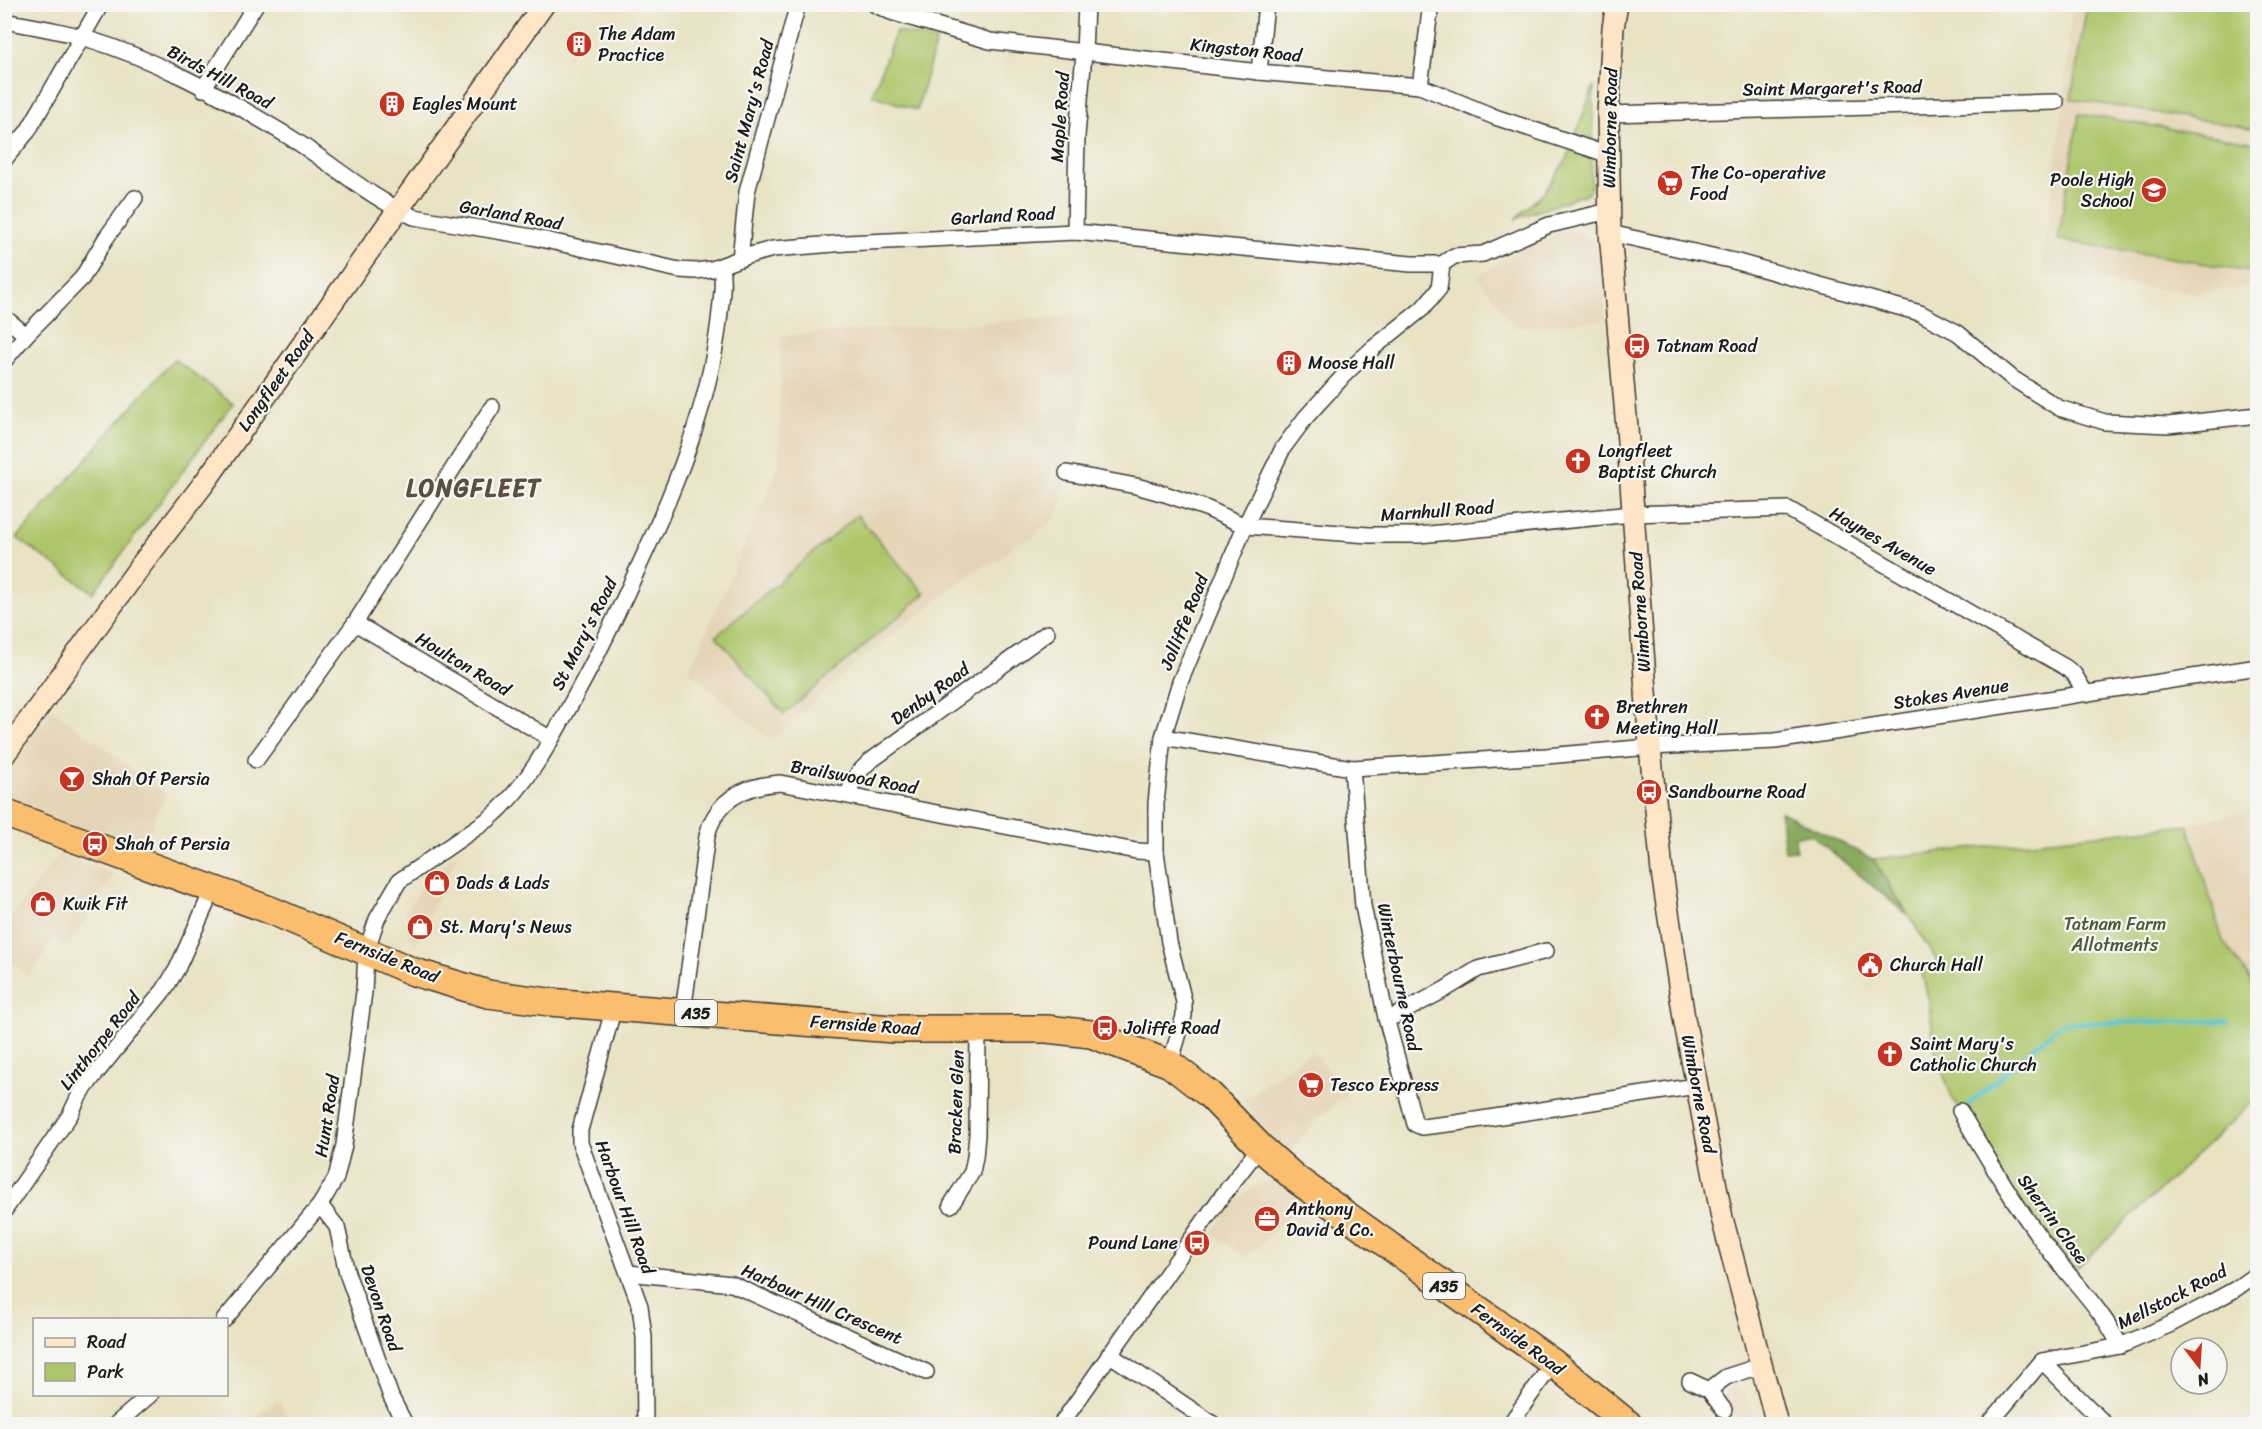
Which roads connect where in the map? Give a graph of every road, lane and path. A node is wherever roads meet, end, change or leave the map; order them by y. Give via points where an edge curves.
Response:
1 (101, 4) edge
2 (256, 4) edge
3 (544, 4) edge
4 (798, 4) edge
5 (874, 4) edge
6 (1086, 4) edge
7 (1266, 4) edge
8 (1431, 4) edge
9 (1617, 4) edge
10 (4, 21) edge
11 (83, 37) junction
12 (1084, 53) junction
13 (1259, 72) junction
14 (1420, 86) junction
15 (203, 89) junction
16 (2056, 102) dead end
17 (1608, 114) junction
18 (1609, 156) junction
19 (4, 160) edge
20 (135, 198) dead end
21 (398, 210) junction
22 (1609, 211) junction
23 (1075, 232) junction
24 (1610, 233) junction
25 (743, 257) junction
26 (1442, 264) junction
27 (722, 266) junction
28 (4, 317) edge
29 (26, 335) junction
30 (4, 361) edge
31 (492, 407) dead end
32 (2258, 415) edge
33 (1067, 473) dead end
34 (1632, 514) junction
35 (1245, 526) junction
36 (355, 623) junction
37 (1047, 633) dead end
38 (2258, 667) edge
39 (2086, 694) junction
40 (1163, 737) junction
41 (551, 739) junction
42 (1650, 747) junction
43 (4, 755) edge
44 (256, 760) dead end
45 (1352, 768) junction
46 (847, 795) junction
47 (4, 813) edge
48 (1156, 852) junction
49 (213, 889) junction
50 (1546, 951) dead end
51 (366, 952) junction
52 (614, 1007) junction
53 (683, 1012) junction
54 (1386, 1018) junction
55 (978, 1030) junction
56 (1170, 1064) junction
57 (1696, 1086) junction
58 (1960, 1111) dead end
59 (1260, 1147) junction
60 (320, 1205) junction
61 (951, 1205) dead end
62 (4, 1211) edge
63 (629, 1273) junction
64 (2258, 1273) edge
65 (226, 1318) edge
66 (2120, 1346) junction
67 (1109, 1354) junction
68 (2042, 1361) junction
69 (1552, 1363) junction
70 (1760, 1366) junction
71 (926, 1372) dead end
72 (1690, 1380) dead end
73 (1709, 1389) junction
74 (150, 1396) edge
75 (1724, 1410) dead end
76 (116, 1425) edge
77 (405, 1425) edge
78 (645, 1425) edge
79 (1061, 1425) edge
80 (1213, 1425) edge
81 (1510, 1425) edge
82 (1628, 1425) edge
83 (1777, 1425) edge
84 (1989, 1425) edge
85 (2106, 1425) edge

1 - 11 street
2 - 15 street
3 - 21 main road, Longfleet Road
4 - 25 street, Saint Mary's Road via 747,192
5 - 12 street, Kingston Road via 990,41
6 - 12 street, Maple Road
7 - 13 street
8 - 14 street
9 - 17 main road, Wimborne Road
10 - 11 street, Birds Hill Road
11 - 15 street, Birds Hill Road via 173,71
11 - 19 street via 28,131
12 - 13 street, Kingston Road
12 - 23 street, Maple Road
13 - 14 street, Kingston Road
14 - 18 street, Kingston Road via 1538,133
15 - 21 street, Birds Hill Road via 283,133
16 - 17 street, Saint Margaret's Road
17 - 18 main road, Wimborne Road
18 - 22 main road, Wimborne Road
20 - 29 street via 82,278
21 - 27 street, Garland Road via 414,217 532,237 679,270
21 - 43 main road, Longfleet Road
22 - 24 main road, Wimborne Road
22 - 26 street, Garland Road via 1549,225 1483,254 1454,256
23 - 25 street, Garland Road via 846,243 773,249
23 - 26 street, Garland Road
24 - 32 street via 1734,261 1920,313 1958,333 2012,378 2059,408 2105,423 2168,425
24 - 34 main road, Wimborne Road
25 - 27 street, Garland Road
26 - 35 street, Jolliffe Road via 1439,289 1422,309 1364,357 1306,417 1283,448
27 - 41 street, St Mary's Road via 716,347 695,428 614,622
28 - 29 street
29 - 30 street
31 - 36 street
33 - 35 street via 1165,494
34 - 35 street, Marnhull Road via 1419,535
34 - 39 street, Haynes Avenue via 1788,509 2065,668 2074,674
34 - 42 main road, Wimborne Road
35 - 40 street, Jolliffe Road via 1180,682
36 - 41 street, Houlton Road
36 - 44 street
37 - 46 street, Denby Road via 869,762 858,773
38 - 39 street, Stokes Avenue
39 - 42 street, Stokes Avenue via 1775,741
40 - 45 street
40 - 48 street, Jolliffe Road
41 - 51 street, St Mary's Road via 502,808 399,881 377,919
42 - 45 street
42 - 57 main road, Wimborne Road via 1662,872
45 - 54 street, Winterbourne Road via 1363,906
46 - 48 street, Brailswood Road
46 - 53 street, Brailswood Road via 780,783 739,792 722,806 710,826 705,850
47 - 49 highway, Fernside Road / A35
48 - 56 street, Jolliffe Road via 1169,942 1184,1002 1184,1016
49 - 51 highway, Fernside Road / A35
49 - 62 street, Linthorpe Road via 164,990 79,1096
50 - 54 street via 1478,969
51 - 52 highway, Fernside Road / A35 via 414,972 488,994
51 - 60 street, Hunt Road via 344,1145 336,1178
52 - 53 highway, Fernside Road / A35
52 - 63 street, Harbour Hill Road via 580,1130 580,1143
53 - 55 highway, Fernside Road / A35 via 892,1029
54 - 57 street, Winterbourne Road via 1412,1117 1422,1127
55 - 56 highway, Fernside Road / A35 via 1047,1029 1091,1034
55 - 61 street, Bracken Glen via 975,1157 972,1172
56 - 59 highway, Fernside Road / A35 via 1210,1095
57 - 70 main road, Wimborne Road via 1722,1218
58 - 66 street, Sherrin Close via 2004,1186 2111,1327
59 - 67 street
59 - 69 highway, Fernside Road / A35 via 1335,1209
60 - 65 street, Hunt Road
60 - 77 street, Devon Road via 337,1227 347,1273 391,1397
63 - 71 street, Harbour Hill Crescent via 732,1284
63 - 78 street, Harbour Hill Road via 640,1306 644,1337
64 - 66 street, Mellstock Road via 2169,1325
66 - 68 street, Mellstock Road
67 - 79 street
67 - 80 street
68 - 84 street
68 - 85 street
69 - 81 street
69 - 82 highway, Fernside Road / A35
70 - 73 street via 1726,1377
70 - 83 main road, Wimborne Road
72 - 73 street
73 - 75 street
74 - 76 street

